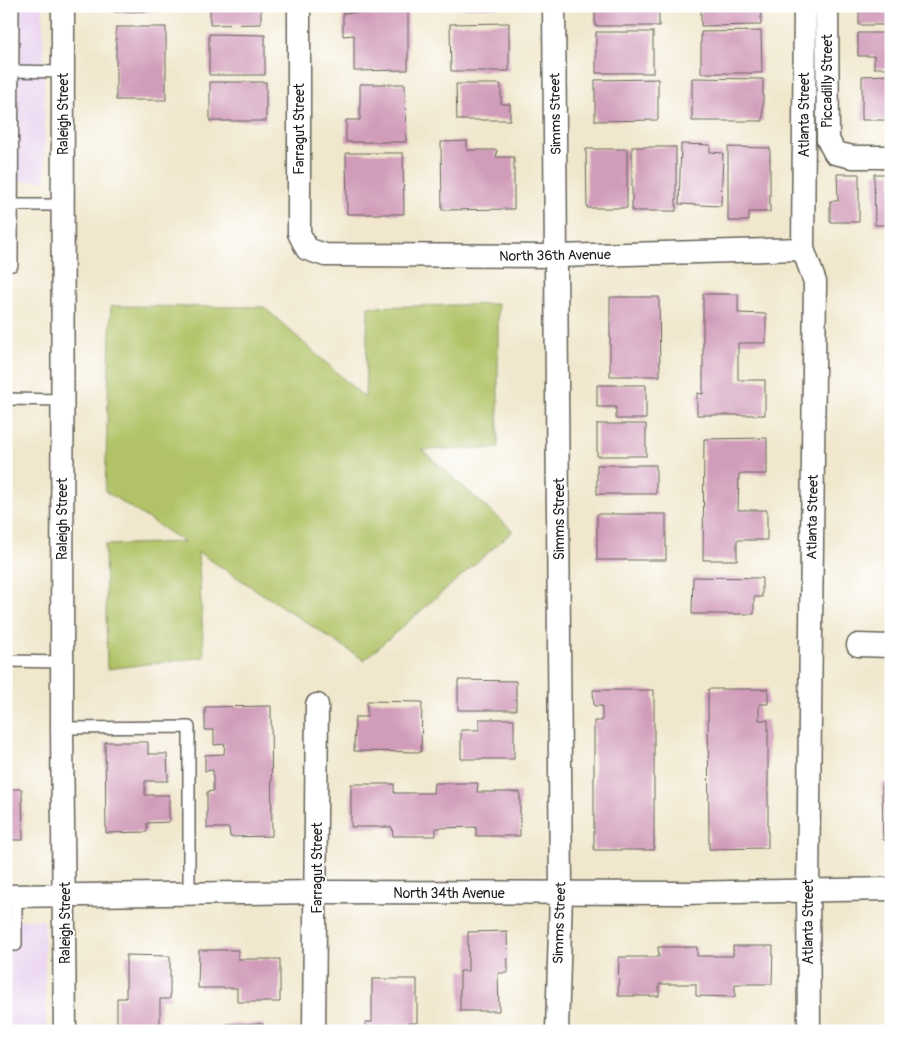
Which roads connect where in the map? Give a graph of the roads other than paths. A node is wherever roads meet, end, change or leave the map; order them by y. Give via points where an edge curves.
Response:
1 (12, 6) edge
2 (63, 6) edge
3 (300, 6) edge
4 (554, 6) edge
5 (827, 6) edge
6 (805, 12) edge
7 (11, 71) junction
8 (63, 72) junction
9 (891, 157) edge
10 (10, 200) edge
11 (62, 205) junction
12 (307, 249) joint
13 (803, 249) junction
14 (557, 256) junction
15 (6, 265) edge
16 (6, 399) edge
17 (62, 400) junction
18 (858, 645) dead end
19 (891, 646) edge
20 (6, 661) edge
21 (62, 662) junction
22 (317, 705) dead end
23 (62, 728) junction
24 (891, 889) edge
25 (808, 890) junction
26 (317, 892) junction
27 (561, 893) junction
28 (189, 895) junction
29 (11, 896) edge
30 (65, 896) junction
31 (11, 945) edge
32 (65, 1031) edge
33 (314, 1031) edge
34 (557, 1031) edge
35 (809, 1031) edge

1 - 7 lane
2 - 8 street, Raleigh Street
3 - 12 street, Farragut Street via 299,233
4 - 14 street, Simms Street
5 - 9 street, Piccadilly Street via 828,140 835,153 853,157
6 - 13 street, Atlanta Street
7 - 8 lane
7 - 10 lane
8 - 11 street, Raleigh Street
10 - 11 lane
10 - 15 lane via 12,265
11 - 17 street, Raleigh Street
12 - 14 street, North 36th Avenue via 325,255
13 - 14 street, North 36th Avenue
13 - 25 street, Atlanta Street via 815,282
14 - 27 street, Simms Street
16 - 17 lane
17 - 21 street, Raleigh Street
18 - 19 street
20 - 21 lane
21 - 23 street, Raleigh Street
22 - 26 street, Farragut Street
23 - 28 lane via 189,727
23 - 30 street, Raleigh Street
24 - 25 street, North 34th Avenue
25 - 27 street, North 34th Avenue
25 - 35 street, Atlanta Street
26 - 27 street, North 34th Avenue
26 - 28 street, North 34th Avenue
26 - 33 street, Farragut Street
27 - 34 street, Simms Street
28 - 30 street, North 34th Avenue
29 - 30 street, North 34th Avenue
29 - 31 lane
30 - 32 street, Raleigh Street

